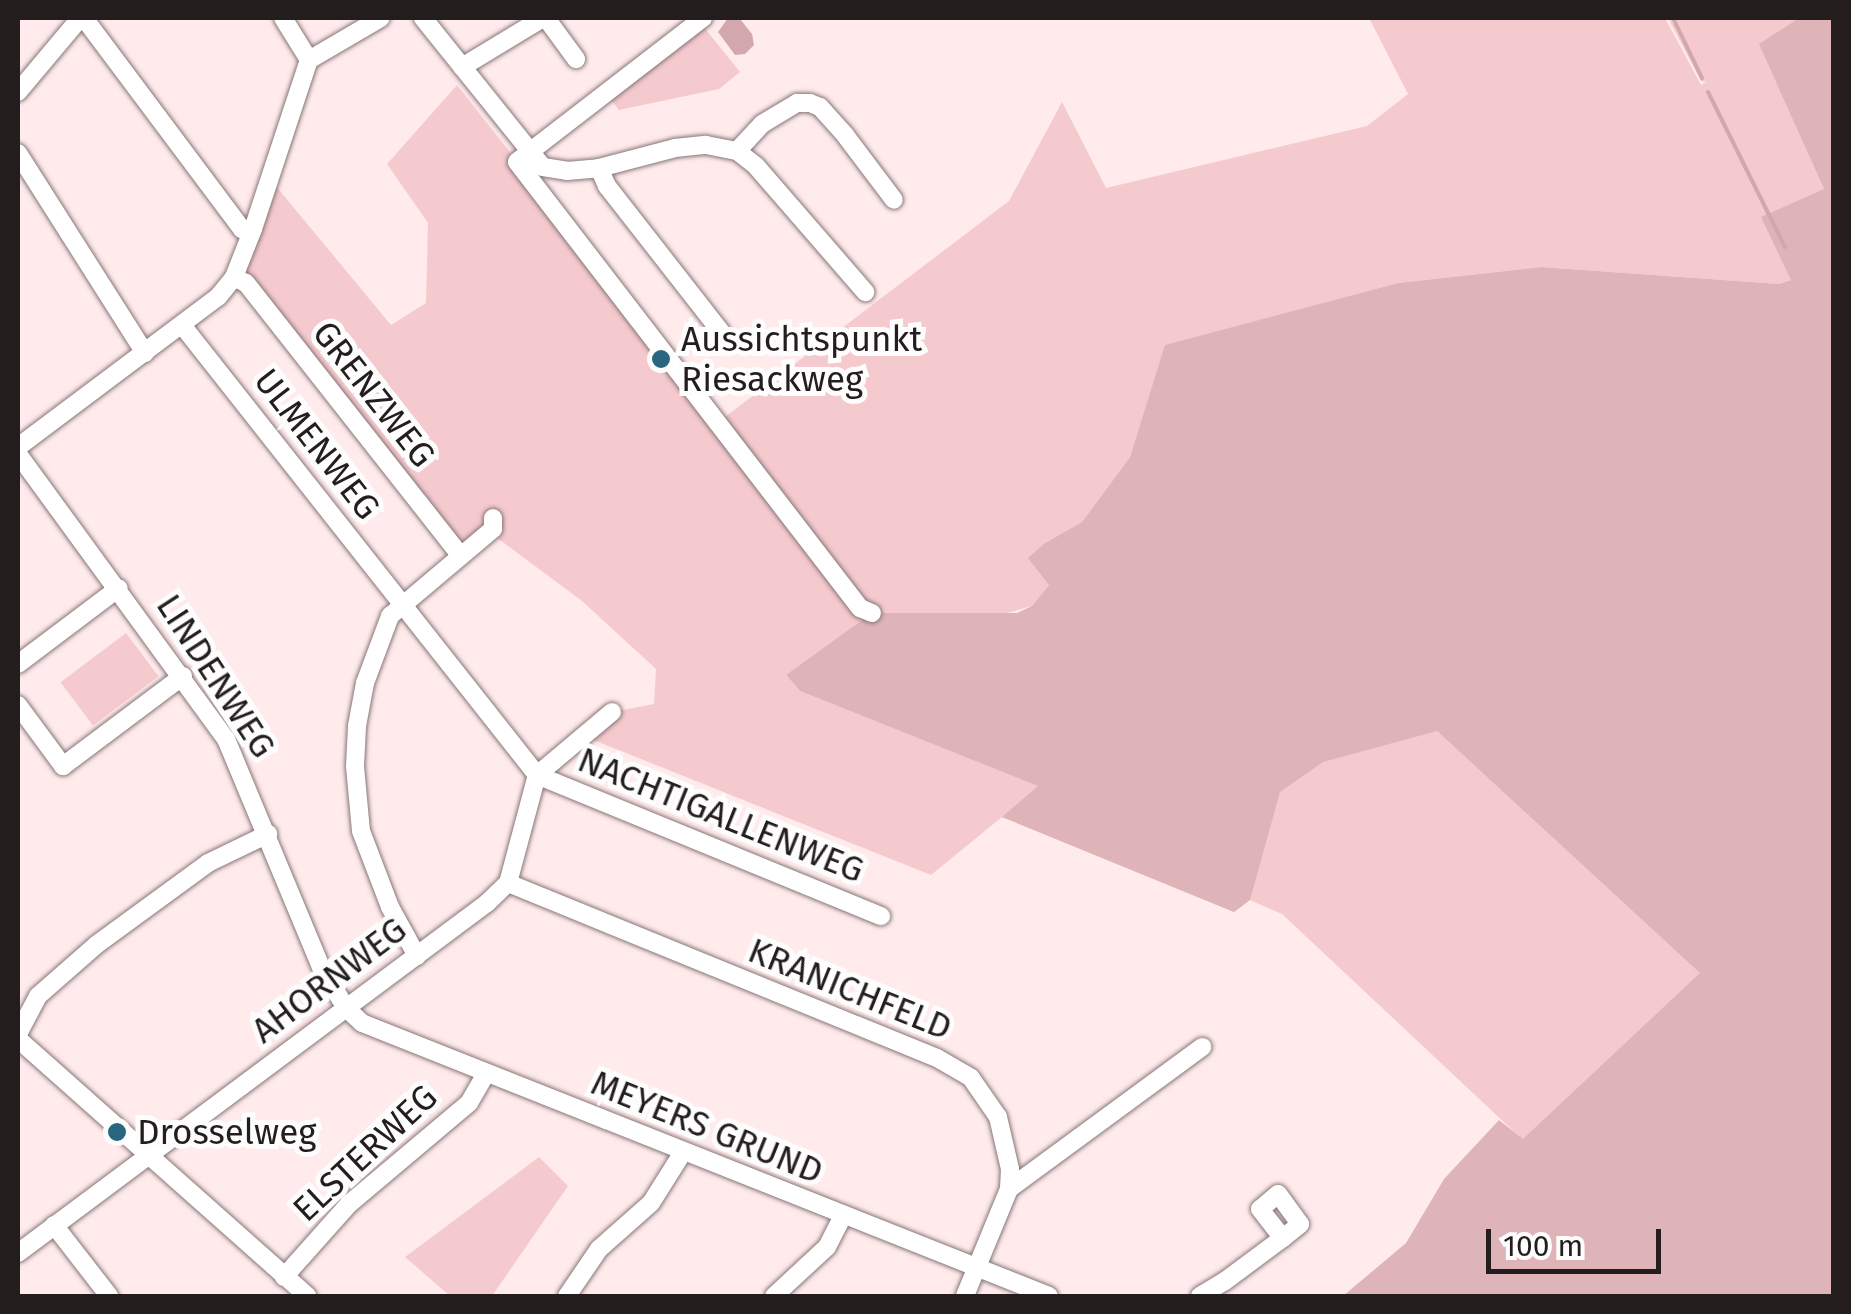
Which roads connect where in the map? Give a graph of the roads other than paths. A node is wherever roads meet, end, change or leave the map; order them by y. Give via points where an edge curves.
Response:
1 (82, 18) edge
2 (283, 18) edge
3 (381, 18) edge
4 (423, 18) edge
5 (544, 18) edge
6 (703, 18) edge
7 (576, 59) dead end
8 (309, 60) junction
9 (462, 67) junction
10 (18, 92) edge
11 (737, 151) junction
12 (527, 152) junction
13 (18, 153) edge
14 (598, 168) junction
15 (894, 200) dead end
16 (251, 234) junction
17 (234, 277) junction
18 (865, 292) dead end
19 (182, 325) junction
20 (722, 333) dead end
21 (145, 352) junction
22 (18, 451) edge
23 (493, 518) dead end
24 (460, 555) junction
25 (118, 588) junction
26 (402, 602) junction
27 (872, 613) dead end
28 (18, 664) edge
29 (183, 676) junction
30 (18, 705) edge
31 (612, 712) dead end
32 (537, 775) junction
33 (268, 834) junction
34 (508, 884) junction
35 (881, 916) dead end
36 (417, 956) junction
37 (346, 1008) junction
38 (18, 1036) edge
39 (1202, 1047) dead end
40 (486, 1074) junction
41 (683, 1152) junction
42 (147, 1155) junction
43 (1010, 1189) junction
44 (843, 1216) junction
45 (54, 1225) junction
46 (1283, 1238) dead end
47 (18, 1252) edge
48 (976, 1270) junction
49 (284, 1277) junction
50 (109, 1296) edge
51 (307, 1296) edge
52 (567, 1296) edge
53 (774, 1296) edge
54 (965, 1296) edge
55 (1049, 1296) edge
56 (1200, 1296) edge

1 - 10 street
1 - 16 street
2 - 8 street
3 - 8 street
4 - 9 street
5 - 7 street
5 - 9 street
6 - 12 street
8 - 16 street
9 - 12 street
11 - 14 street via 675,148
11 - 15 street via 762,124 810,103 845,135
11 - 18 street
12 - 14 street via 543,167
12 - 27 street via 518,162 529,178 860,608
13 - 21 street
14 - 20 street
16 - 17 street
17 - 19 street
17 - 24 street, GRENZWEG via 246,283
19 - 21 street
19 - 26 street, ULMENWEG
21 - 22 street
22 - 25 street, LINDENWEG
23 - 24 street via 493,529
24 - 26 street
25 - 28 street
25 - 29 street, LINDENWEG
26 - 32 street, ULMENWEG
26 - 36 street via 377,644 365,683 356,784 361,831
29 - 30 street via 63,766
29 - 33 street, LINDENWEG via 226,739
31 - 32 street
32 - 34 street
32 - 35 street, NACHTIGALLENWEG
33 - 37 street, LINDENWEG via 297,916
33 - 38 street via 208,863 96,945 38,996
34 - 36 street, AHORNWEG
34 - 43 street, KRANICHFELD via 957,1069 998,1116
36 - 37 street, AHORNWEG
37 - 40 street, MEYERS GRUND via 362,1023
37 - 42 street, AHORNWEG
38 - 42 street
39 - 43 street
40 - 41 street, MEYERS GRUND
40 - 49 street, ELSTERWEG via 468,1103 349,1204
41 - 44 street, MEYERS GRUND
41 - 52 street via 651,1202 599,1248
42 - 45 street, AHORNWEG
42 - 49 street
43 - 48 street, KRANICHFELD
44 - 48 street, MEYERS GRUND
44 - 53 street via 827,1246
45 - 47 street, AHORNWEG
45 - 50 street
46 - 56 street
48 - 54 street, KRANICHFELD
48 - 55 street, MEYERS GRUND
49 - 51 street

